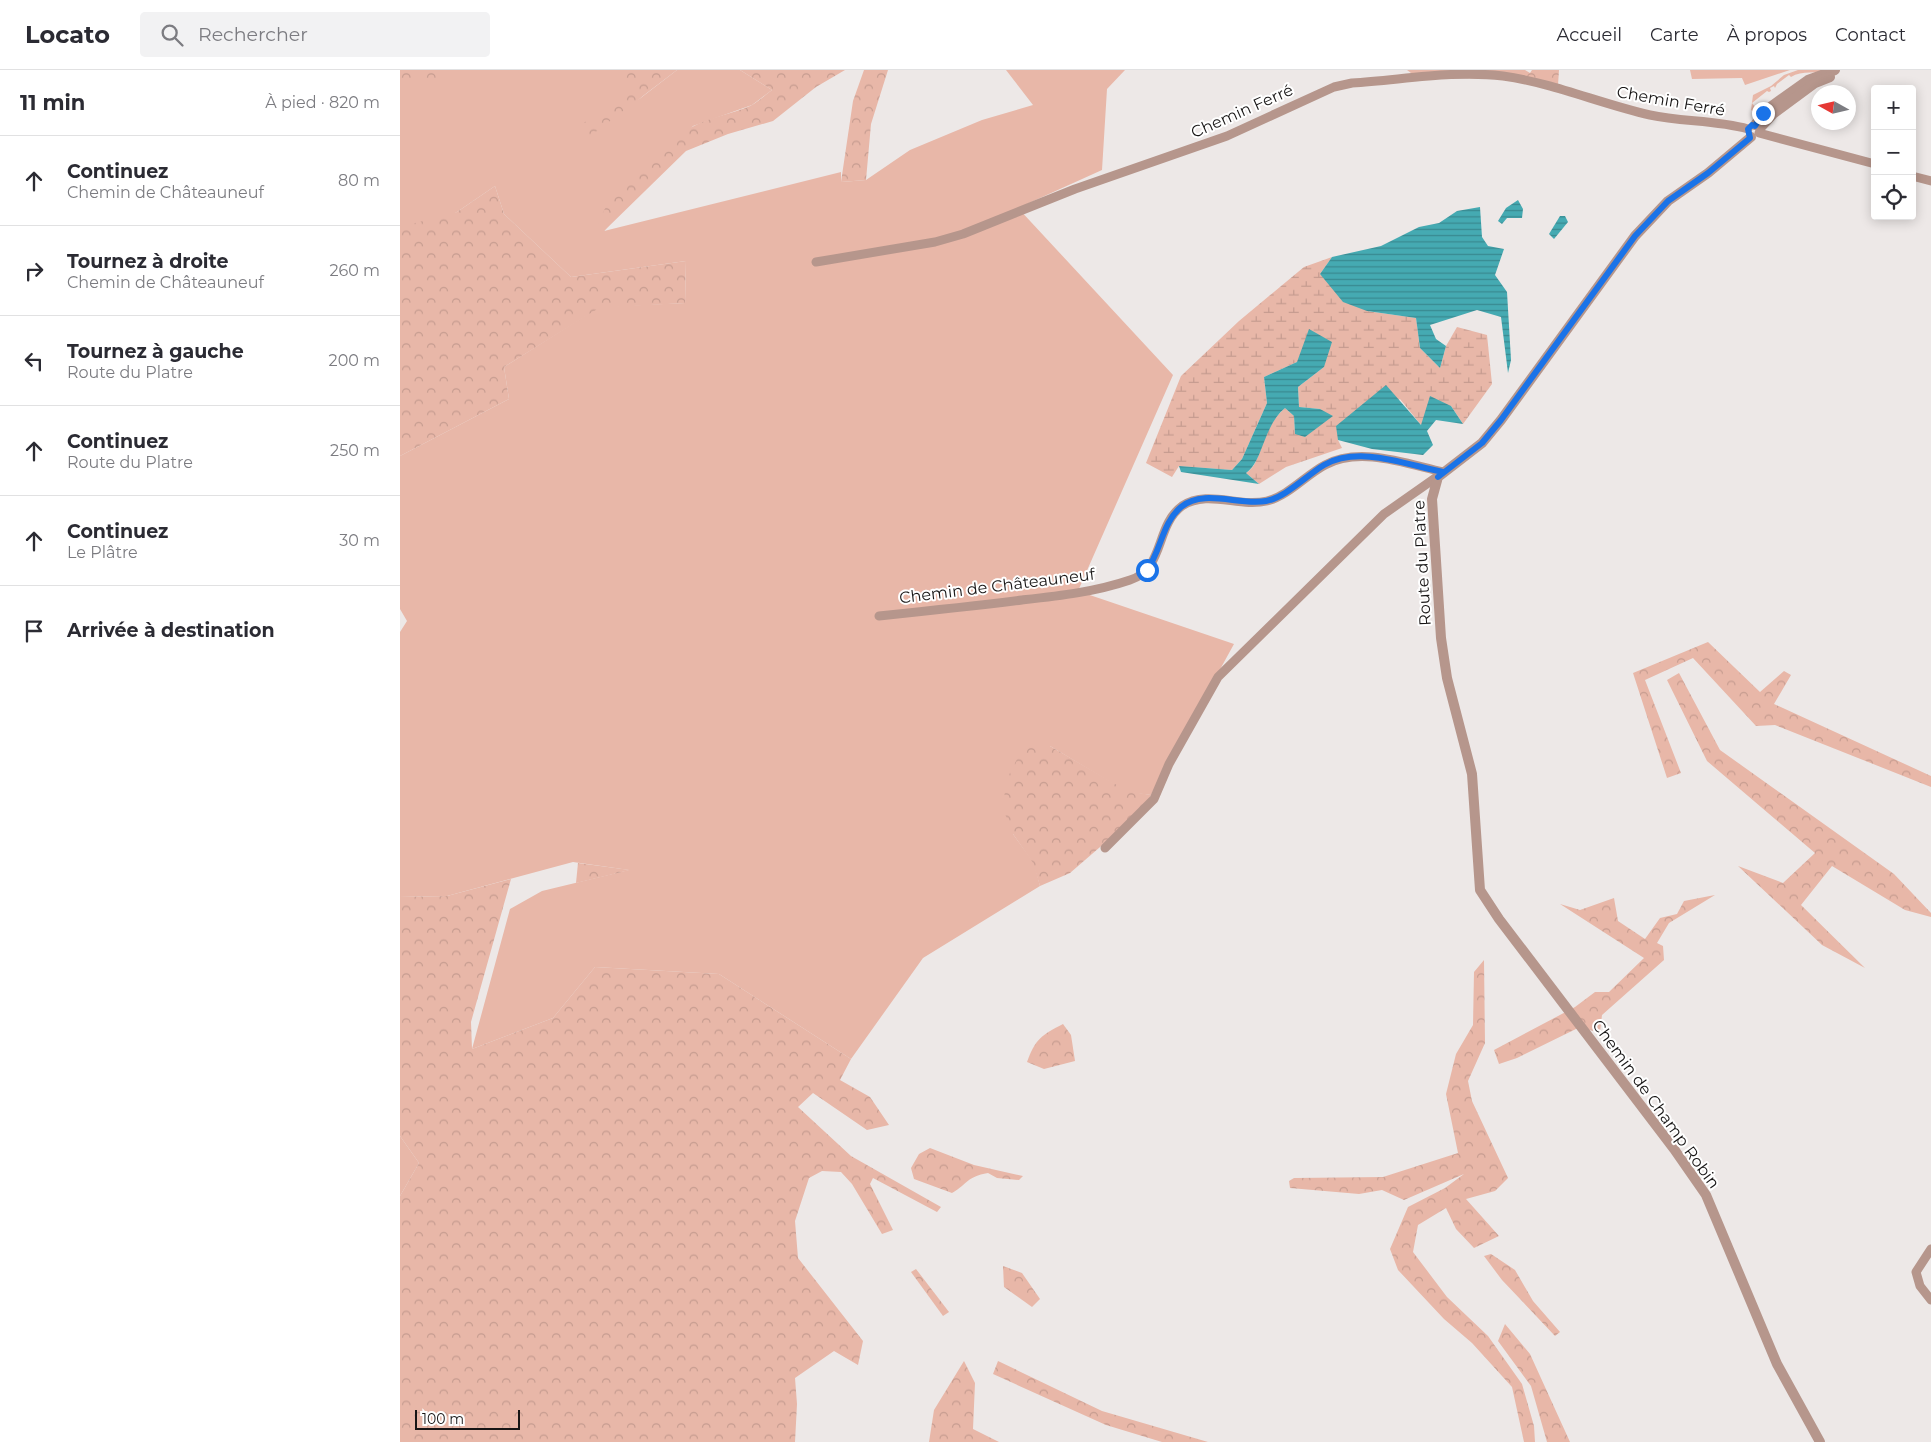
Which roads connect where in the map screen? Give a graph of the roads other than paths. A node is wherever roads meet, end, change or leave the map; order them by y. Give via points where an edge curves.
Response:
1 (1813, 81) dead end
2 (1754, 131) junction
3 (1871, 163) edge
4 (1916, 177) edge
5 (1931, 182) edge
6 (816, 262) dead end
7 (1440, 474) junction
8 (879, 616) dead end
9 (1105, 848) dead end
10 (1477, 852) joint
11 (1931, 1249) edge
12 (1931, 1300) edge
13 (1820, 1442) edge

1 - 2 street
2 - 3 street, Chemin Ferré
2 - 6 street, Chemin Ferré via 1653,116 1504,76 1472,74 1352,83 1334,87 1228,136 1075,189 963,234
2 - 7 street via 1708,173 1668,201 1635,236 1482,443
4 - 5 street
7 - 8 street, Chemin de Châteauneuf via 1380,458 1351,457 1326,464 1268,501 1192,500 1172,518 1151,565 1131,580 1070,594
7 - 9 street via 1384,514 1218,677 1169,764 1154,799
7 - 10 street, Route du Platre via 1432,499 1441,638 1447,678 1472,774
10 - 13 street, Chemin de Champ Robin via 1480,890 1499,919 1706,1195 1777,1364
11 - 12 street via 1916,1272 1920,1286

